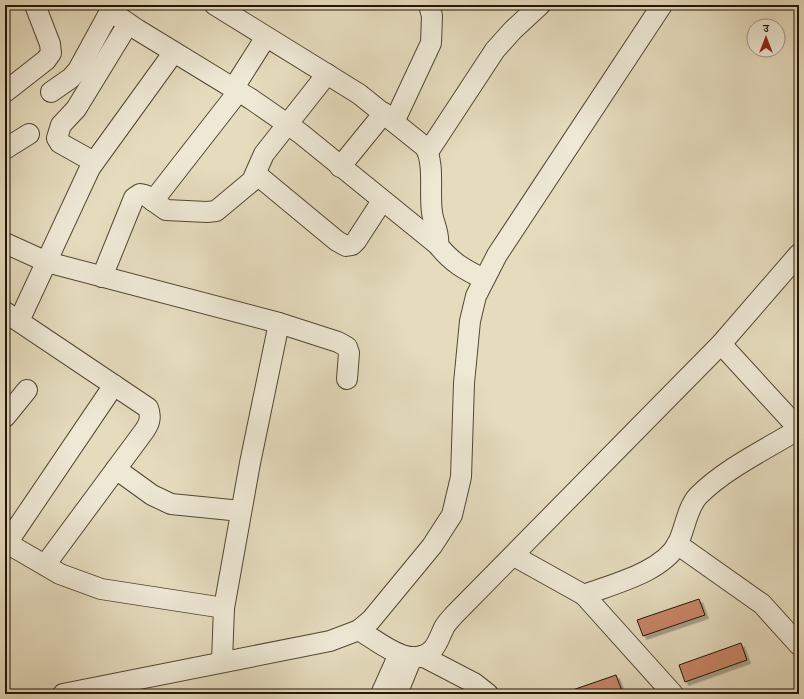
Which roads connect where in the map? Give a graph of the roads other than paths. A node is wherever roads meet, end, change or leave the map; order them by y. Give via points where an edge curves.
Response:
1 (35, 5) edge
2 (215, 5) edge
3 (428, 5) edge
4 (540, 5) edge
5 (662, 5) edge
6 (128, 24) junction
7 (266, 37) junction
8 (174, 52) junction
9 (327, 74) junction
10 (236, 91) junction
11 (5, 92) edge
12 (51, 92) dead end
13 (389, 117) junction
14 (287, 125) junction
15 (29, 134) dead end
16 (5, 149) edge
17 (428, 152) junction
18 (94, 162) junction
19 (340, 167) junction
20 (256, 174) junction
21 (153, 201) junction
22 (382, 201) junction
23 (5, 243) edge
24 (438, 245) junction
25 (799, 254) edge
26 (47, 262) junction
27 (102, 276) junction
28 (484, 279) junction
29 (12, 316) edge
30 (279, 323) junction
31 (722, 344) junction
32 (347, 379) dead end
33 (114, 385) junction
34 (27, 390) dead end
35 (5, 418) edge
36 (799, 429) edge
37 (116, 469) junction
38 (241, 511) junction
39 (6, 542) edge
40 (677, 544) junction
41 (514, 556) junction
42 (44, 565) junction
43 (584, 595) junction
44 (224, 608) junction
45 (359, 630) junction
46 (799, 645) edge
47 (411, 656) junction
48 (222, 661) junction
49 (64, 694) edge
50 (381, 694) edge
51 (397, 694) edge
52 (488, 694) edge
53 (673, 694) edge

1 - 11 street via 51,53 46,60
2 - 7 street
3 - 13 street via 432,16 431,43
4 - 17 street via 495,50
5 - 28 street via 497,255
6 - 8 street
6 - 12 street via 110,13 78,70
6 - 18 street via 76,109 58,131 57,138 60,143
7 - 9 street
7 - 10 street
8 - 10 street
8 - 18 street
9 - 13 street
9 - 14 street
10 - 14 street
10 - 21 street
13 - 17 street
13 - 19 street
14 - 19 street
14 - 20 street via 264,154
15 - 16 street
17 - 24 street via 431,210
18 - 26 street
19 - 22 street
20 - 21 street via 252,181 216,211 166,210
20 - 22 street via 346,246 356,241
21 - 27 street via 140,194 134,198
22 - 24 street
23 - 26 street
24 - 28 street via 463,270
25 - 31 street
26 - 27 street
26 - 29 street
27 - 30 street
28 - 45 street via 476,296 470,321 461,476 452,515 432,546 371,620
29 - 33 street
30 - 32 street via 344,344 349,353
30 - 38 street
31 - 36 street
31 - 41 street
33 - 37 street via 148,408 151,415 148,426
33 - 39 street
34 - 35 street
36 - 40 street via 714,481 696,498
37 - 38 street via 152,495 171,504
37 - 42 street
38 - 44 street
39 - 42 street
40 - 43 street via 660,563 637,575
40 - 46 street via 762,604
41 - 43 street
41 - 47 street via 454,615 432,650
42 - 44 street via 60,574 101,589
43 - 53 street
44 - 48 street
45 - 47 street
45 - 48 street via 330,641
47 - 50 street
47 - 51 street
47 - 52 street via 474,682
48 - 49 street

